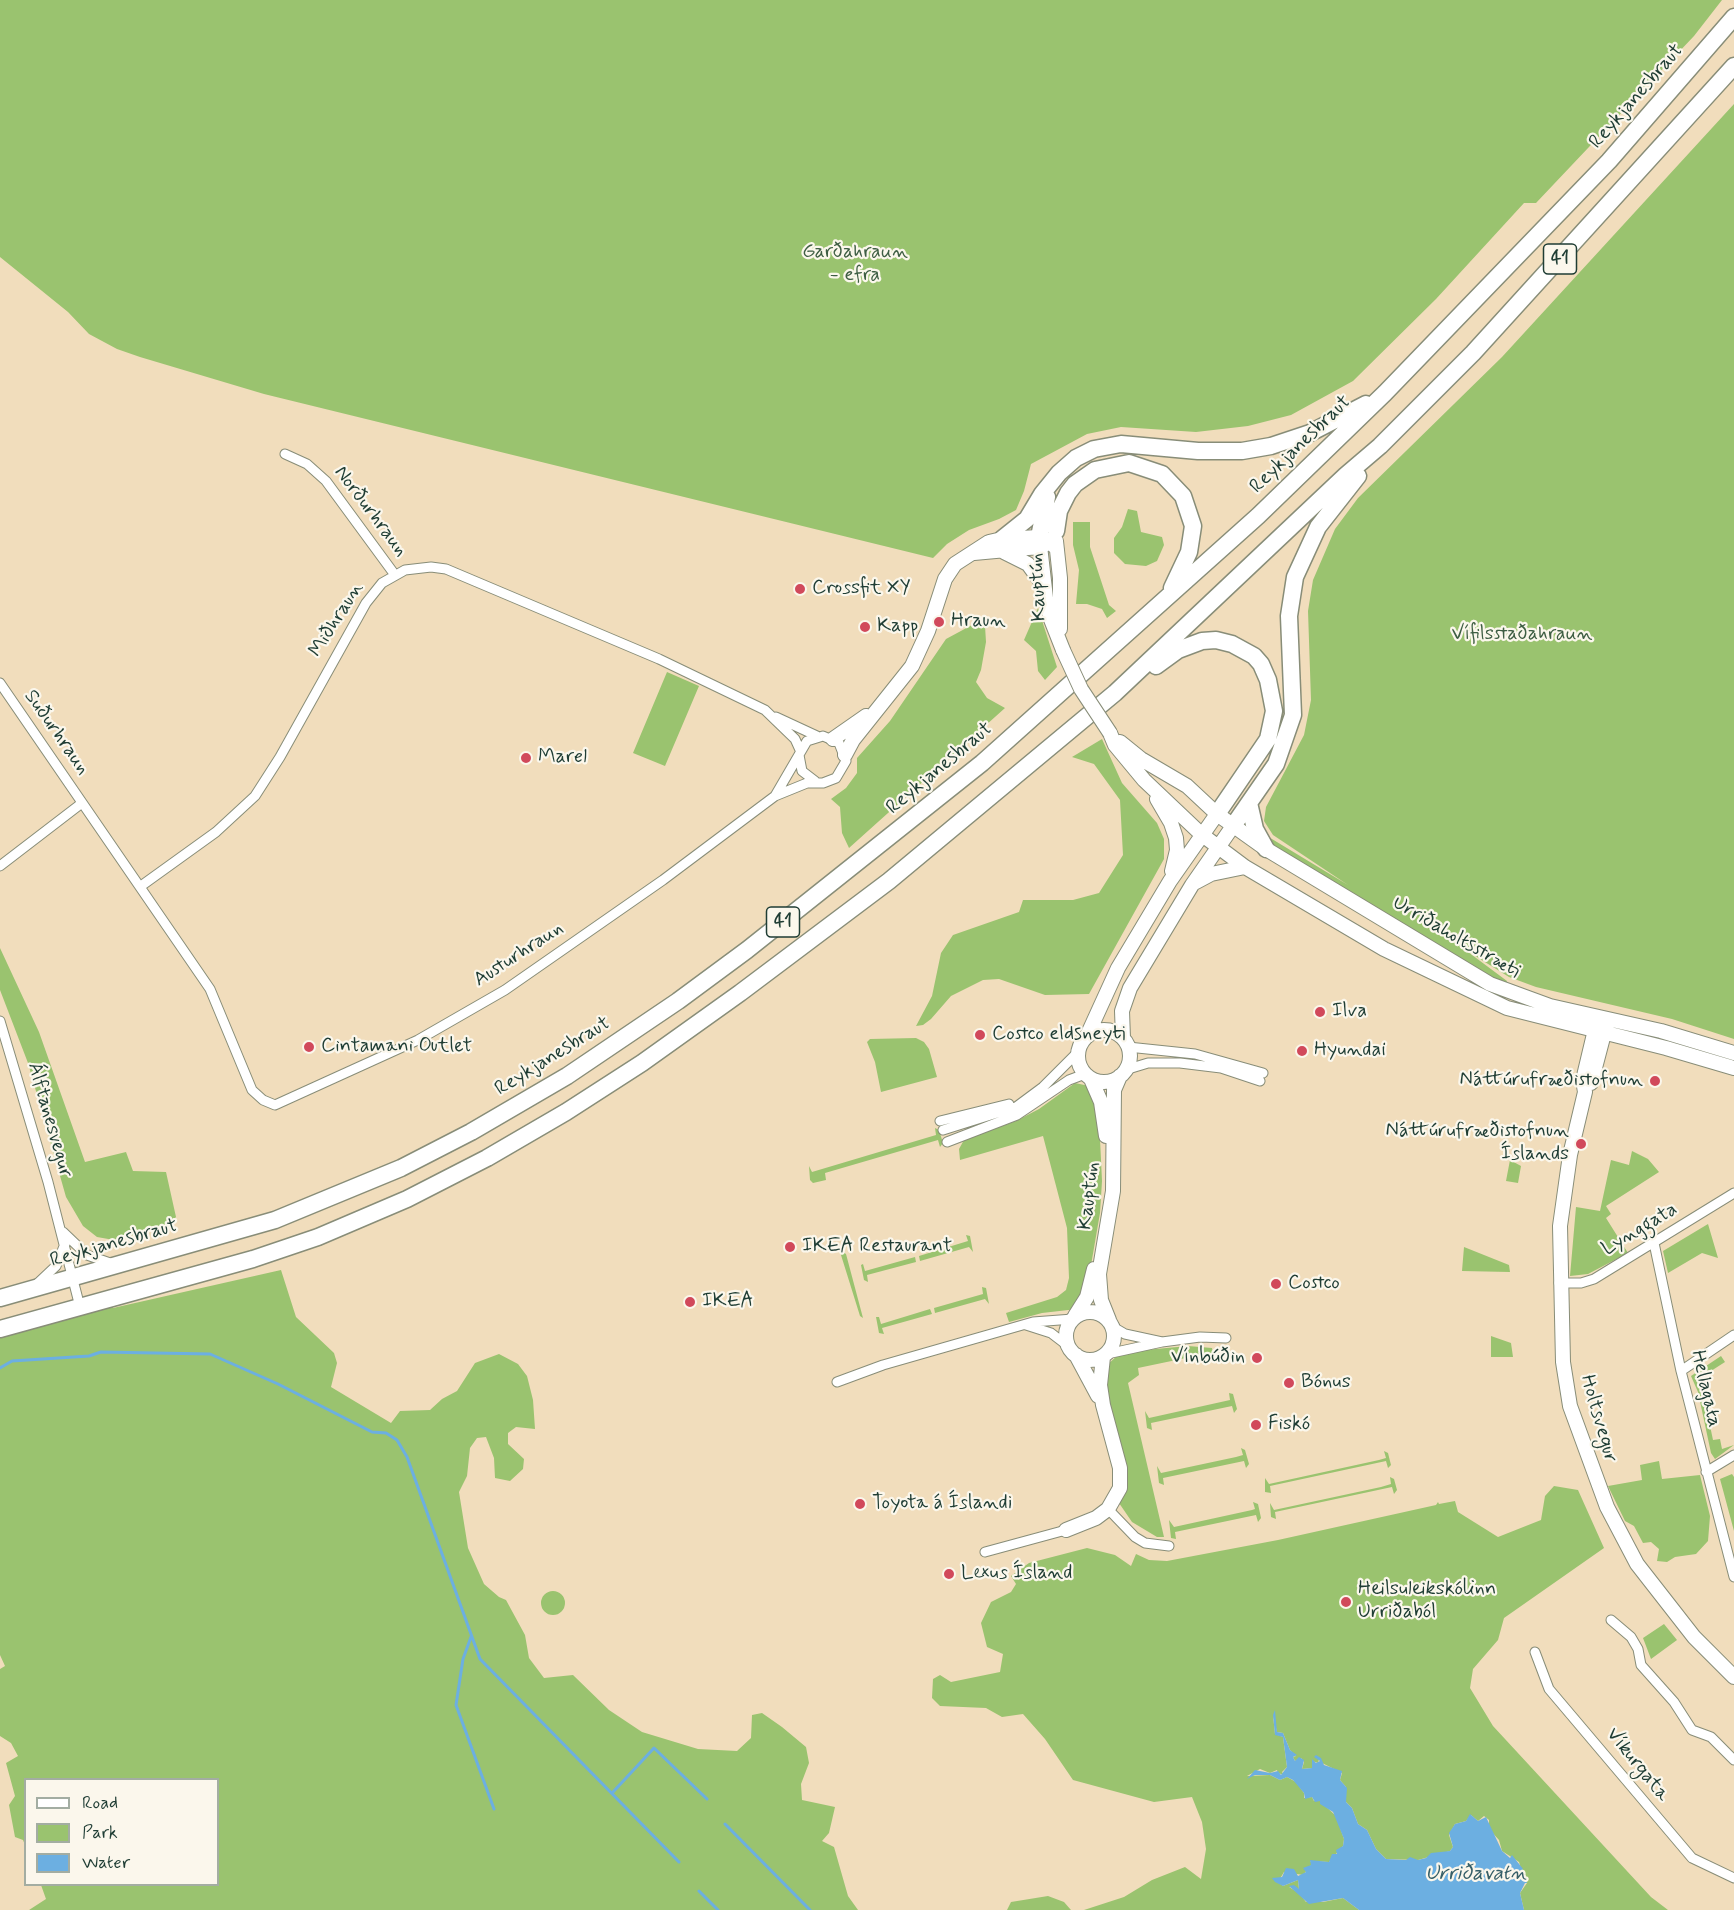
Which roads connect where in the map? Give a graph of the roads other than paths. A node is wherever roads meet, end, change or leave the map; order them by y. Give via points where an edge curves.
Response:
1 (1734, 17) edge
2 (1734, 66) edge
3 (1385, 393) junction
4 (1380, 446) junction
5 (285, 454) dead end
6 (1050, 484) junction
7 (1048, 541) junction
8 (1002, 545) junction
9 (395, 575) junction
10 (1044, 590) junction
11 (1166, 598) junction
12 (1062, 645) junction
13 (0, 683) edge
14 (878, 708) junction
15 (774, 717) junction
16 (1110, 734) junction
17 (817, 736) junction
18 (833, 738) junction
19 (800, 753) junction
20 (845, 754) junction
21 (1032, 762) junction
22 (1144, 780) junction
23 (817, 782) junction
24 (776, 796) junction
25 (1249, 802) junction
26 (82, 803) junction
27 (1217, 814) junction
28 (1233, 826) junction
29 (1201, 834) junction
30 (1218, 846) junction
31 (1266, 849) junction
32 (0, 866) edge
33 (1245, 867) junction
34 (1170, 881) junction
35 (1192, 885) junction
36 (141, 886) junction
37 (1603, 1018) junction
38 (0, 1021) edge
39 (1599, 1032) junction
40 (1087, 1036) junction
41 (1126, 1042) junction
42 (1077, 1053) junction
43 (1734, 1053) edge
44 (1734, 1068) edge
45 (1123, 1073) junction
46 (1088, 1076) junction
47 (942, 1125) dead end
48 (947, 1142) dead end
49 (1734, 1193) edge
50 (61, 1230) junction
51 (1654, 1243) junction
52 (65, 1244) junction
53 (116, 1265) junction
54 (73, 1277) junction
55 (1559, 1283) junction
56 (32, 1289) junction
57 (0, 1298) edge
58 (80, 1307) junction
59 (1074, 1318) junction
60 (1111, 1323) junction
61 (1026, 1326) junction
62 (0, 1329) edge
63 (1734, 1335) edge
64 (1226, 1338) dead end
65 (1162, 1342) junction
66 (1072, 1351) junction
67 (1105, 1355) junction
68 (1681, 1371) junction
69 (837, 1382) dead end
70 (1103, 1405) junction
71 (1734, 1455) edge
72 (1706, 1472) junction
73 (1108, 1509) junction
74 (1066, 1530) joint
75 (1169, 1546) dead end
76 (985, 1552) dead end
77 (1734, 1577) edge
78 (1611, 1620) dead end
79 (1535, 1652) dead end
80 (1734, 1677) edge
81 (1734, 1760) edge
82 (1734, 1878) edge

1 - 3 highway, Reykjanesbraut / 41 via 1609,161
2 - 4 highway, 41 via 1489,336
3 - 6 highway via 1310,434 1271,446 1228,451 1108,445 1076,458
3 - 11 highway, Reykjanesbraut / 41 via 1258,516
4 - 21 highway, 41 via 1115,693
4 - 25 highway via 1317,527 1295,577 1289,616 1293,715 1276,764
5 - 9 street, Norðurhraun via 307,464 326,481
6 - 7 highway
6 - 8 highway via 1027,519
7 - 8 street, Austurhraun
7 - 10 street, Kauptún
7 - 11 highway via 1068,493 1095,470 1129,463 1162,474 1183,496 1192,526 1189,552
7 - 12 street, Kauptún via 1060,578
8 - 10 street via 1028,564
8 - 14 street, Austurhraun via 988,543 955,564 945,579 912,666
9 - 15 street, Miðhraun via 405,570 444,568 659,659
9 - 36 street, Miðhraun via 382,583 366,603 255,796 216,832
10 - 12 street, Kauptún
11 - 53 highway, Reykjanesbraut / 41 via 911,822 722,968 567,1076 471,1132 338,1196 275,1220
12 - 16 street, Kauptún, bridge via 1081,689
13 - 26 street, Suðurhraun
14 - 18 street, Austurhraun
14 - 20 street, Austurhraun
15 - 17 street, Miðhraun
15 - 19 street, Miðhraun via 795,739
16 - 22 street, Kauptún
16 - 27 street, Kauptún via 1141,759 1186,786
17 - 18 street
17 - 19 street, Austurhraun via 807,741
18 - 20 street
19 - 23 street via 802,771
19 - 24 street, Austurhraun
20 - 23 street, Austurhraun via 844,768 836,778
21 - 27 highway via 1063,745 1178,650 1202,641 1232,644 1261,664 1273,696 1274,719 1263,749
21 - 58 highway, 41 via 889,881 740,993 642,1063 540,1128 407,1199 318,1237 210,1272
22 - 29 street, Kauptún
22 - 34 street via 1176,838
23 - 24 street, Austurhraun
24 - 36 street, Austurhraun via 505,990 418,1040 275,1105 252,1090 210,989
25 - 28 highway
25 - 31 highway via 1255,829
26 - 32 street
26 - 36 street
27 - 28 street, Urriðaholtsstræti
27 - 29 street
28 - 30 street, Kauptún
28 - 31 street, Urriðaholtsstræti
29 - 30 street, Kauptún
29 - 34 street
30 - 33 street, Urriðaholtsstræti
30 - 35 street, Kauptún
31 - 37 street, Urriðaholtsstræti via 1490,984 1542,1003
33 - 35 street via 1211,874
33 - 39 street, Urriðaholtsstræti via 1359,936 1495,1004
34 - 40 street via 1118,968
35 - 41 street, Kauptún via 1130,988 1122,1011
37 - 39 street, Holtsvegur
37 - 43 street, Urriðaholtsstræti
38 - 50 street, Álftanesvegur
39 - 44 street, Urriðaholtsstræti
39 - 55 street, Holtsvegur via 1583,1080 1585,1092 1570,1155 1560,1226
40 - 41 street via 1109,1030
40 - 42 street
41 - 45 street, Kauptún via 1129,1063
41 - 45 street via 1195,1054 1262,1077 1180,1063 1148,1063
42 - 46 street, Kauptún via 1080,1068
42 - 47 street via 1043,1087 1008,1111
45 - 46 street via 1106,1082
45 - 60 street, Kauptún via 1114,1090 1113,1191 1099,1274 1101,1300
46 - 48 street via 1069,1080 1017,1115
46 - 59 street, Kauptún via 1105,1120 1105,1190 1093,1273 1087,1297
49 - 51 street, Lynggata
50 - 52 street, Álftanesvegur
50 - 53 street via 87,1255
51 - 55 street, Lynggata via 1594,1279
51 - 68 street, Hellagata
52 - 54 street, Álftanesvegur
52 - 56 street via 56,1266
53 - 54 highway, Reykjanesbraut / 41
54 - 56 highway, Reykjanesbraut / 41
54 - 58 street, Álftanesvegur
55 - 80 street, Holtsvegur via 1563,1362 1570,1406 1607,1507 1637,1564 1661,1598
56 - 57 highway, Reykjanesbraut / 41
58 - 62 highway, 41
59 - 60 street, Kauptún via 1096,1312
59 - 61 street, Kauptún via 1041,1320
59 - 66 street, Kauptún via 1067,1329
60 - 65 street, Kauptún via 1125,1334
60 - 67 street, Kauptún via 1114,1342
61 - 66 street, Kauptún via 1051,1333
61 - 69 street, Kauptún via 883,1365
63 - 68 street
64 - 65 street, Kauptún
65 - 67 street, Kauptún
66 - 67 street, Kauptún via 1084,1360
66 - 70 street, Kauptún
67 - 70 street, Kauptún via 1099,1375
68 - 72 street, Hellagata
70 - 73 street, Kauptún via 1121,1479
71 - 72 street
72 - 77 street, Hellagata
73 - 74 street
73 - 75 street via 1135,1537 1145,1543
74 - 76 street
78 - 81 street via 1631,1637 1641,1665 1674,1702 1692,1730 1711,1737
79 - 82 street, Víkurgata via 1549,1689 1692,1858

